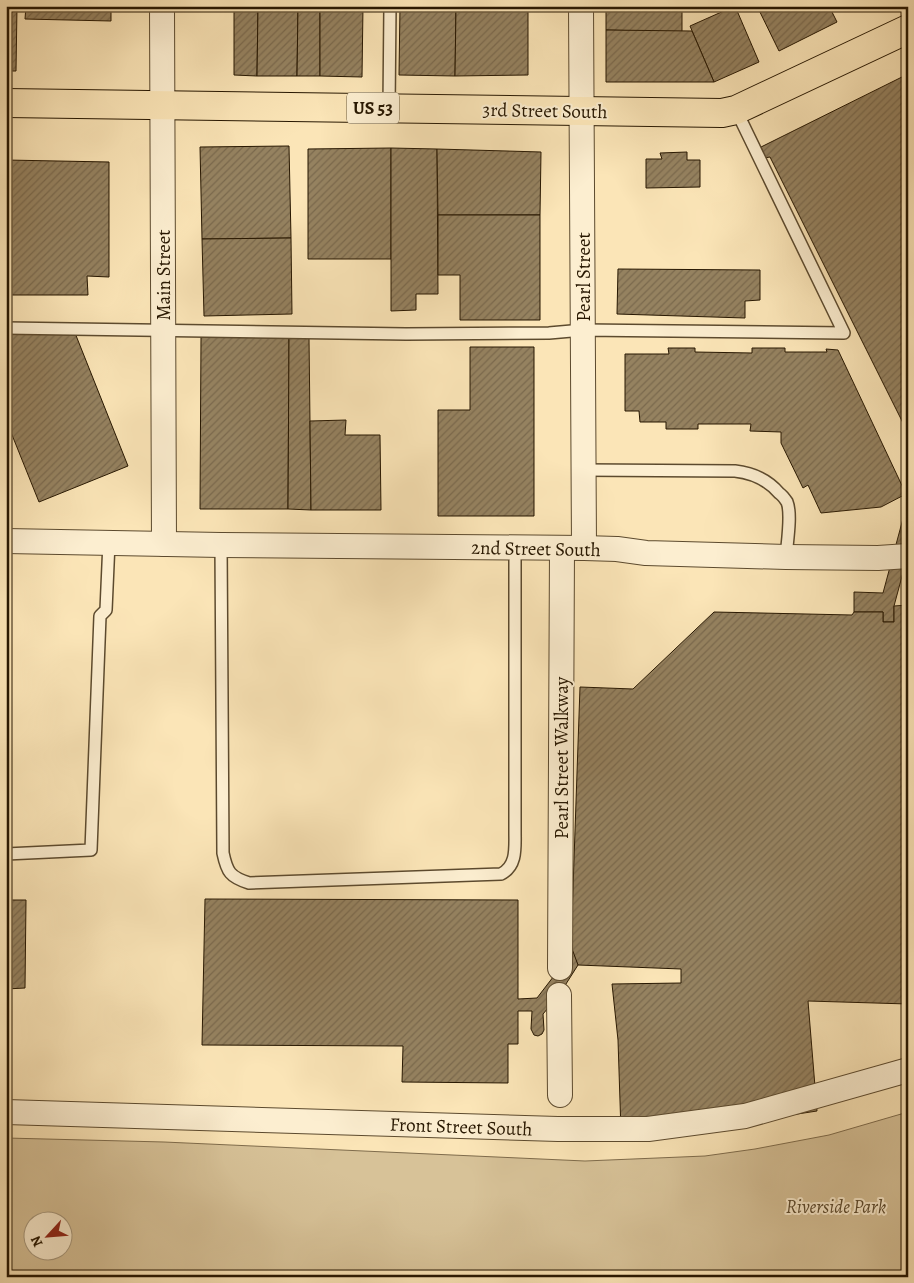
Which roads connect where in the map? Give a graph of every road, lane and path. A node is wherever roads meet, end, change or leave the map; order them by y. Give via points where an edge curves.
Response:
1 (162, 6) edge
2 (390, 6) edge
3 (581, 6) edge
4 (908, 29) edge
5 (6, 103) edge
6 (163, 105) junction
7 (389, 108) junction
8 (736, 110) junction
9 (583, 111) junction
10 (6, 328) edge
11 (583, 330) junction
12 (163, 331) junction
13 (583, 470) junction
14 (6, 541) edge
15 (109, 542) junction
16 (164, 544) junction
17 (221, 545) junction
18 (515, 548) junction
19 (573, 548) junction
20 (908, 556) edge
21 (786, 557) junction
22 (6, 854) edge
23 (560, 968) dead end
24 (559, 994) dead end
25 (908, 1070) edge
26 (560, 1095) dead end
27 (6, 1112) edge

1 - 6 street, Main Street
2 - 7 lane
3 - 9 street, Pearl Street
4 - 8 highway, 3rd Street South / US 53
5 - 6 highway, US 53
6 - 7 highway, 3rd Street South / US 53
6 - 12 street, Main Street
7 - 9 highway, 3rd Street South / US 53
8 - 9 highway, 3rd Street South / US 53 via 708,113
8 - 11 lane via 844,334
9 - 11 street, Pearl Street
10 - 12 lane
11 - 12 lane via 416,334
11 - 13 street, Pearl Street
12 - 16 street, Main Street
13 - 19 street, Pearl Street
13 - 21 lane via 735,471 760,477 773,485 787,501
14 - 15 street, 2nd Street South
15 - 16 street, 2nd Street South
15 - 22 lane via 106,610 100,616 91,850
16 - 17 street, 2nd Street South
17 - 18 street, 2nd Street South
17 - 18 lane via 222,853 229,874 249,883 506,872 512,864 515,840
18 - 19 street, 2nd Street South
19 - 21 street, 2nd Street South
19 - 23 street, Pearl Street Walkway
20 - 21 street, 2nd Street South
24 - 26 street
25 - 27 street, Front Street South via 744,1116 648,1129

